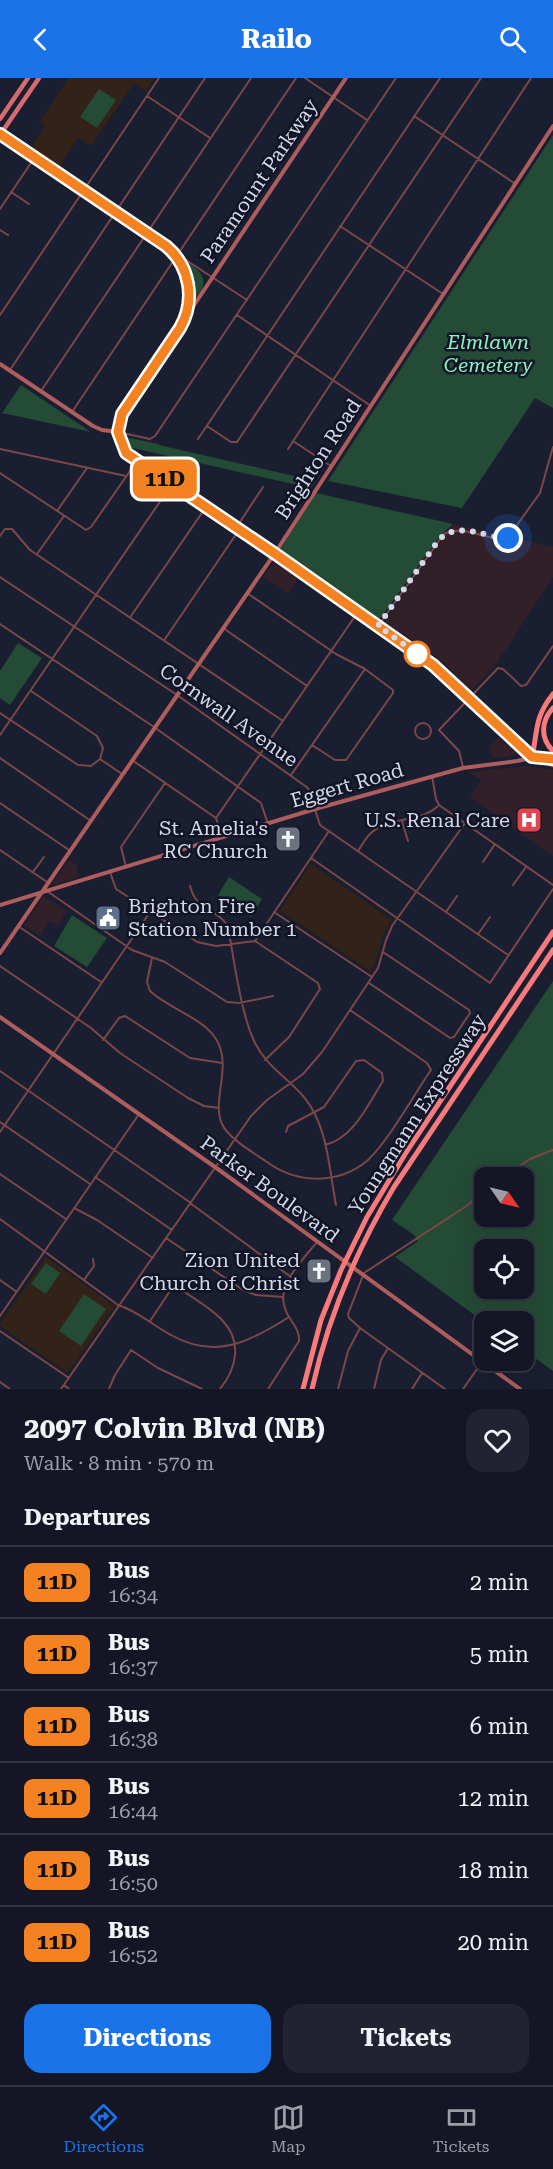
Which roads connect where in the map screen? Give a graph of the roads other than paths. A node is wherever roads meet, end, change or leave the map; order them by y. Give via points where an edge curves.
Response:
1 (28, 78) edge
2 (39, 78) edge
3 (159, 78) edge
4 (206, 78) edge
5 (251, 78) edge
6 (296, 78) edge
7 (305, 78) edge
8 (346, 78) edge
9 (396, 78) edge
10 (440, 78) edge
11 (481, 78) edge
12 (531, 78) edge
13 (147, 96) junction
14 (333, 97) junction
15 (414, 116) junction
16 (179, 117) junction
17 (0, 119) edge
18 (368, 120) junction
19 (553, 126) edge
20 (442, 134) junction
21 (0, 135) edge
22 (211, 138) junction
23 (35, 157) junction
24 (478, 158) junction
25 (516, 184) junction
26 (84, 190) junction
27 (11, 192) junction
28 (29, 204) dead end
29 (0, 209) edge
30 (116, 212) junction
31 (340, 225) junction
32 (0, 230) edge
33 (147, 233) junction
34 (8, 235) dead end
35 (369, 245) junction
36 (177, 255) junction
37 (405, 269) junction
38 (213, 277) junction
39 (443, 294) junction
40 (189, 299) junction
41 (198, 300) junction
42 (247, 300) junction
43 (0, 315) edge
44 (237, 315) junction
45 (183, 322) junction
46 (267, 336) junction
47 (295, 355) junction
48 (0, 364) edge
49 (9, 370) junction
50 (333, 380) junction
51 (41, 391) junction
52 (371, 406) junction
53 (72, 412) junction
54 (207, 426) junction
55 (118, 432) junction
56 (198, 439) dead end
57 (293, 441) junction
58 (553, 447) edge
59 (0, 449) edge
60 (288, 449) dead end
61 (137, 461) junction
62 (331, 466) junction
63 (87, 468) junction
64 (0, 473) edge
65 (127, 476) junction
66 (172, 484) junction
67 (263, 487) dead end
68 (206, 507) junction
69 (57, 511) junction
70 (64, 516) junction
71 (238, 529) junction
72 (0, 536) edge
73 (274, 553) junction
74 (37, 554) junction
75 (0, 577) edge
76 (247, 593) junction
77 (97, 594) junction
78 (358, 612) junction
79 (131, 617) junction
80 (0, 624) edge
81 (75, 626) junction
82 (378, 626) junction
83 (223, 628) junction
84 (164, 639) junction
85 (553, 646) edge
86 (331, 651) junction
87 (52, 659) junction
88 (199, 663) junction
89 (365, 669) junction
90 (307, 686) junction
91 (30, 691) junction
92 (553, 694) edge
93 (177, 695) junction
94 (469, 699) junction
95 (553, 708) edge
96 (0, 713) edge
97 (10, 720) junction
98 (283, 721) junction
99 (154, 727) junction
100 (431, 730) junction
101 (439, 730) junction
102 (0, 735) edge
103 (312, 745) junction
104 (553, 751) edge
105 (260, 754) junction
106 (532, 757) junction
107 (0, 758) edge
108 (100, 759) junction
109 (553, 759) edge
110 (132, 760) junction
111 (553, 765) edge
112 (463, 768) junction
113 (122, 774) junction
114 (291, 776) junction
115 (432, 776) junction
116 (165, 783) junction
117 (238, 786) junction
118 (0, 802) edge
119 (439, 806) junction
120 (315, 809) junction
121 (216, 818) junction
122 (91, 820) junction
123 (402, 821) junction
124 (465, 823) junction
125 (268, 824) junction
126 (329, 831) junction
127 (222, 837) junction
128 (408, 842) dead end
129 (495, 844) junction
130 (0, 850) edge
131 (70, 850) junction
132 (358, 851) junction
133 (44, 857) dead end
134 (310, 858) junction
135 (483, 862) dead end
136 (126, 867) junction
137 (526, 867) junction
138 (110, 872) junction
139 (33, 873) junction
140 (48, 883) junction
141 (513, 885) dead end
142 (190, 886) dead end
143 (553, 887) edge
144 (44, 892) junction
145 (417, 892) junction
146 (457, 896) dead end
147 (0, 905) edge
148 (150, 912) junction
149 (274, 912) junction
150 (446, 912) junction
151 (490, 917) dead end
152 (398, 919) junction
153 (18, 926) junction
154 (553, 932) edge
155 (478, 934) junction
156 (255, 941) junction
157 (231, 943) junction
158 (127, 946) junction
159 (553, 950) edge
160 (383, 952) junction
161 (0, 953) edge
162 (508, 955) junction
163 (152, 957) junction
164 (0, 966) edge
165 (372, 978) junction
166 (102, 982) junction
167 (369, 983) junction
168 (273, 996) dead end
169 (243, 1002) junction
170 (350, 1010) junction
171 (0, 1017) edge
172 (77, 1018) junction
173 (103, 1040) junction
174 (53, 1054) junction
175 (266, 1060) junction
176 (223, 1063) junction
177 (0, 1071) edge
178 (291, 1084) junction
179 (28, 1090) junction
180 (219, 1108) junction
181 (315, 1113) junction
182 (139, 1114) junction
183 (0, 1122) edge
184 (4, 1125) junction
185 (0, 1132) edge
186 (286, 1132) dead end
187 (235, 1139) junction
188 (325, 1144) junction
189 (114, 1150) junction
190 (553, 1150) edge
191 (215, 1167) junction
192 (518, 1167) edge
193 (0, 1174) edge
194 (95, 1178) junction
195 (331, 1178) junction
196 (90, 1184) junction
197 (474, 1199) edge
198 (191, 1203) junction
199 (336, 1205) dead end
200 (74, 1208) junction
201 (0, 1219) edge
202 (66, 1220) junction
203 (172, 1230) junction
204 (166, 1238) junction
205 (317, 1242) junction
206 (44, 1252) junction
207 (153, 1258) junction
208 (93, 1259) dead end
209 (363, 1276) junction
210 (291, 1277) junction
211 (0, 1280) edge
212 (84, 1280) junction
213 (17, 1292) junction
214 (283, 1297) junction
215 (119, 1306) junction
216 (0, 1316) edge
217 (289, 1317) junction
218 (150, 1321) junction
219 (360, 1328) junction
220 (0, 1331) edge
221 (236, 1345) junction
222 (388, 1348) junction
223 (474, 1356) edge
224 (476, 1371) edge
225 (495, 1371) edge
226 (422, 1373) junction
227 (69, 1378) junction
228 (0, 1382) edge
229 (64, 1385) junction
230 (10, 1389) edge
231 (61, 1389) edge
232 (69, 1389) edge
233 (109, 1389) edge
234 (202, 1389) edge
235 (220, 1389) edge
236 (268, 1389) edge
237 (303, 1389) edge
238 (312, 1389) edge
239 (338, 1389) edge
240 (374, 1389) edge
241 (412, 1389) edge
242 (445, 1389) edge
243 (463, 1389) edge
244 (520, 1389) edge

1 - 17 main road
2 - 21 main road
3 - 13 street
4 - 16 street
5 - 22 street
6 - 36 street
7 - 14 street
8 - 14 street, Paramount Parkway
9 - 18 street
10 - 15 street
11 - 20 street
12 - 24 street
13 - 16 street
13 - 26 street
14 - 18 street
14 - 38 street, Paramount Parkway
15 - 20 street
15 - 31 street
16 - 22 street
16 - 30 street
18 - 42 street
19 - 25 street, Brighton Road
20 - 24 street
20 - 35 street
21 - 23 street
22 - 33 street
23 - 26 street
23 - 27 street
24 - 25 street
24 - 37 street
25 - 39 street, Brighton Road
26 - 30 street
26 - 43 street
27 - 28 street
27 - 29 street
30 - 33 street
30 - 49 street
31 - 35 street
31 - 46 street
32 - 34 street
33 - 36 street
33 - 51 street
35 - 37 street
35 - 47 street
36 - 38 street
36 - 40 street via 189,286
36 - 53 street
37 - 39 street
37 - 50 street
38 - 41 street, Paramount Parkway
38 - 42 street
39 - 52 street, Brighton Road
40 - 41 street
40 - 45 street
41 - 45 street, Paramount Parkway
42 - 44 street
44 - 46 street
44 - 55 street via 154,438
45 - 55 street, Paramount Parkway via 124,410
46 - 47 street
46 - 54 street
47 - 50 street
47 - 54 street via 238,440 233,443
48 - 49 street
49 - 51 street
50 - 52 street
50 - 57 street
51 - 53 street
52 - 62 street, Brighton Road
53 - 55 street via 96,428
54 - 56 street
55 - 61 street via 124,450
57 - 60 street
57 - 62 street
58 - 82 street via 540,493 509,536 460,530 444,534
59 - 63 street
61 - 65 street
61 - 66 street
62 - 73 street, Brighton Road
63 - 65 street
63 - 69 street
64 - 69 street
65 - 70 street via 90,529
66 - 68 street
66 - 77 street
67 - 71 street
68 - 71 street
68 - 79 street
69 - 70 street
70 - 74 street
71 - 73 street
71 - 84 street
72 - 74 street via 10,528
73 - 76 street, Brighton Road
73 - 78 street
74 - 77 street
75 - 81 street, Cornwall Avenue
76 - 83 street, Brighton Road
76 - 86 street
77 - 79 street
77 - 81 street
78 - 82 street
78 - 86 street
79 - 84 street
80 - 87 street
81 - 87 street
81 - 93 street, Cornwall Avenue
82 - 94 street via 438,669
83 - 88 street, Brighton Road
83 - 90 street
84 - 88 street
85 - 94 street via 525,686 498,668
86 - 89 street
86 - 90 street
87 - 91 street
87 - 99 street
88 - 93 street, Brighton Road
88 - 98 street
89 - 103 street
89 - 103 street via 393,688 393,693 350,756 337,761
90 - 98 street
91 - 97 street
91 - 108 street via 97,736 103,748
92 - 106 highway via 538,718
93 - 99 street, Brighton Road
93 - 105 street, Cornwall Avenue
94 - 101 street
94 - 106 street
95 - 104 highway via 543,732
96 - 97 street
97 - 102 street
97 - 108 street via 78,765 88,767
98 - 105 street
99 - 110 street, Brighton Road
99 - 117 street
100 - 100 street via 423,722 415,730 422,739
100 - 101 street
101 - 112 street via 459,751
103 - 114 street
105 - 114 street, Cornwall Avenue
105 - 117 street
106 - 109 main road
106 - 111 main road
106 - 112 street, Eggert Road
107 - 122 street
108 - 113 street
110 - 113 street, Brighton Road
110 - 116 street
112 - 115 street, Eggert Road
113 - 122 street, Brighton Road
114 - 120 street, Cornwall Avenue via 308,788
115 - 119 street
115 - 120 street, Eggert Road
116 - 121 street
116 - 136 street via 121,847
117 - 121 street
117 - 125 street via 261,803
118 - 131 street
119 - 123 street
119 - 124 street
120 - 125 street, Eggert Road
120 - 126 street, Cornwall Avenue via 320,825
121 - 127 street
122 - 131 street, Brighton Road
123 - 128 street
123 - 132 street via 374,831
124 - 129 street
124 - 145 street
125 - 127 street, Eggert Road
126 - 132 street, Cornwall Avenue
126 - 134 street
127 - 136 street, Eggert Road
129 - 135 street
129 - 137 street
130 - 139 street
131 - 140 street, Brighton Road
132 - 145 street, Cornwall Avenue
133 - 139 street
134 - 149 street
134 - 152 street
136 - 138 street, Eggert Road
137 - 141 street
137 - 143 street
138 - 144 street, Eggert Road
138 - 148 street via 116,889
139 - 140 street
140 - 144 street, Brighton Road
142 - 157 street via 197,902 227,924
143 - 162 street
144 - 147 street, Eggert Road
144 - 153 street, Brighton Road
144 - 158 street
145 - 150 street, Cornwall Avenue
145 - 152 street
146 - 150 street
148 - 157 street via 197,942
148 - 158 street
149 - 156 street
149 - 165 street
150 - 155 street, Cornwall Avenue
151 - 155 street
152 - 160 street via 388,933
152 - 162 street via 489,983
153 - 161 street, Brighton Road
153 - 166 street
154 - 237 highway, Youngmann Expressway via 384,1186 348,1255 321,1320
155 - 162 street, Cornwall Avenue
156 - 157 street
156 - 175 street via 318,983 320,989 289,1037
157 - 169 street
158 - 163 street
158 - 166 street
159 - 238 highway, Youngmann Expressway via 375,1220 331,1323
160 - 165 street
160 - 167 street via 470,1013 450,1038
163 - 169 street via 223,1000
163 - 176 street via 147,982 150,991 211,1033
164 - 172 street
165 - 167 street
166 - 172 street
167 - 170 street
168 - 169 street
169 - 175 street via 253,1040
170 - 178 street via 316,1060
170 - 195 street via 427,1063 431,1070 374,1153 351,1171
171 - 174 street, Parker Boulevard
172 - 173 street
172 - 174 street
173 - 176 street via 119,1018 125,1016 190,1058
173 - 180 street via 192,1101
174 - 179 street
174 - 182 street, Parker Boulevard
175 - 178 street
176 - 180 street
177 - 179 street
178 - 181 street
178 - 187 street via 261,1105
179 - 184 street
179 - 189 street
180 - 187 street via 222,1124
181 - 186 street via 288,1126
181 - 188 street
181 - 188 street via 327,1104 358,1060 384,1075 351,1129 339,1140
182 - 189 street
182 - 191 street, Parker Boulevard
183 - 184 street
184 - 185 street
184 - 196 street
187 - 191 street
187 - 195 street via 285,1173 307,1179
188 - 195 street
189 - 194 street
189 - 198 street
190 - 192 street
191 - 198 street
191 - 205 street, Parker Boulevard
193 - 202 street
194 - 196 street
194 - 203 street
195 - 199 street
196 - 200 street
197 - 209 street
198 - 203 street
198 - 210 street
200 - 202 street
200 - 207 street
201 - 206 street
202 - 206 street
203 - 204 street
204 - 207 street
204 - 214 street via 243,1290
205 - 209 street, Parker Boulevard
205 - 210 street
206 - 212 street
206 - 213 street
207 - 215 street
208 - 212 street via 94,1266
209 - 219 street via 348,1314
209 - 223 street, Parker Boulevard
210 - 214 street
211 - 213 street
212 - 215 street
213 - 216 street
214 - 217 street
215 - 218 street
215 - 227 street
217 - 221 street
217 - 236 street via 299,1333 298,1343
218 - 221 street via 189,1343
218 - 221 street via 174,1285 226,1322
219 - 222 street
219 - 239 street via 348,1351
220 - 227 street
221 - 235 street via 233,1367
222 - 226 street
222 - 240 street
224 - 243 street
225 - 244 street, Parker Boulevard
226 - 241 street
226 - 242 street
227 - 229 street
228 - 230 street
229 - 231 street
229 - 232 street
233 - 234 street via 131,1350

